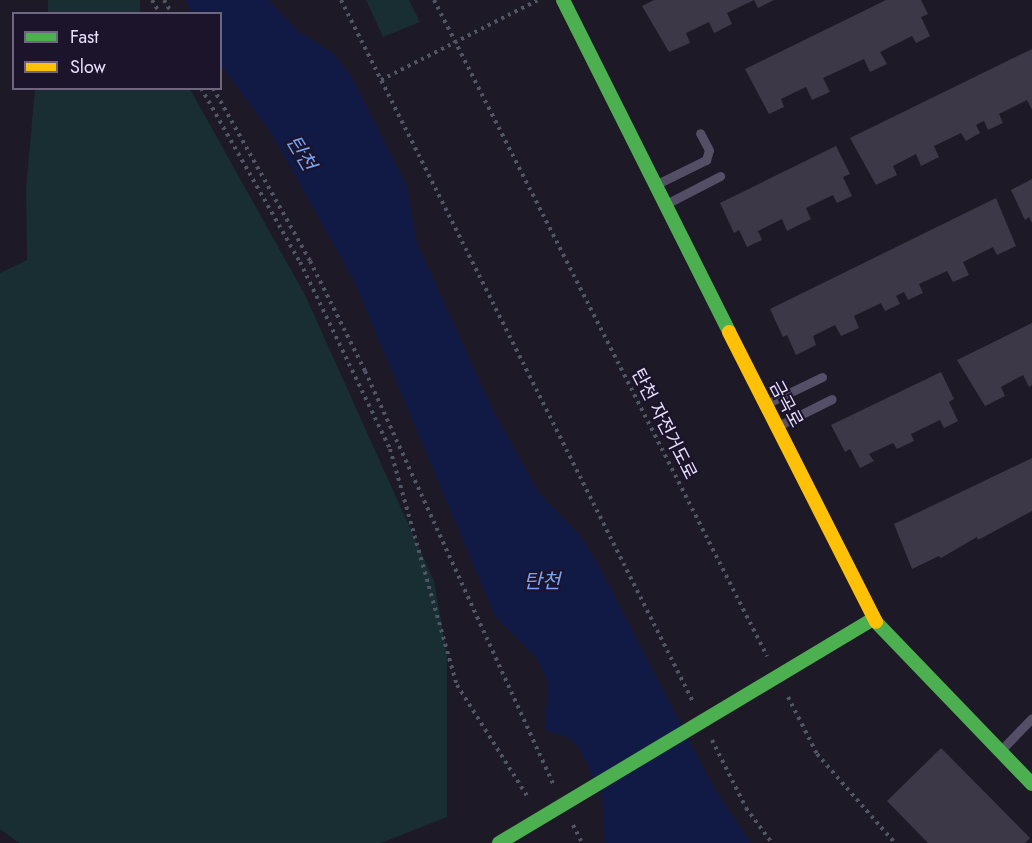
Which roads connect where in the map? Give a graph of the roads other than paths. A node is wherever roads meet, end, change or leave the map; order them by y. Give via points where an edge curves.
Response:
1 (563, 0) edge
2 (700, 133) dead end
3 (720, 176) dead end
4 (655, 185) junction
5 (664, 205) junction
6 (822, 377) dead end
7 (832, 399) dead end
8 (766, 404) junction
9 (778, 426) junction
10 (873, 619) junction
11 (1032, 718) edge
12 (1001, 751) junction
13 (1029, 775) edge
14 (499, 843) edge

1 - 4 main road, 금곡로
2 - 4 lane via 709,150 706,160
3 - 5 lane
4 - 5 main road, 금곡로
5 - 8 main road, 금곡로
6 - 8 lane
7 - 9 lane
8 - 9 main road, 금곡로
9 - 10 main road, 금곡로
10 - 12 main road, 금곡로
10 - 14 main road
11 - 12 lane
12 - 13 main road, 금곡로

